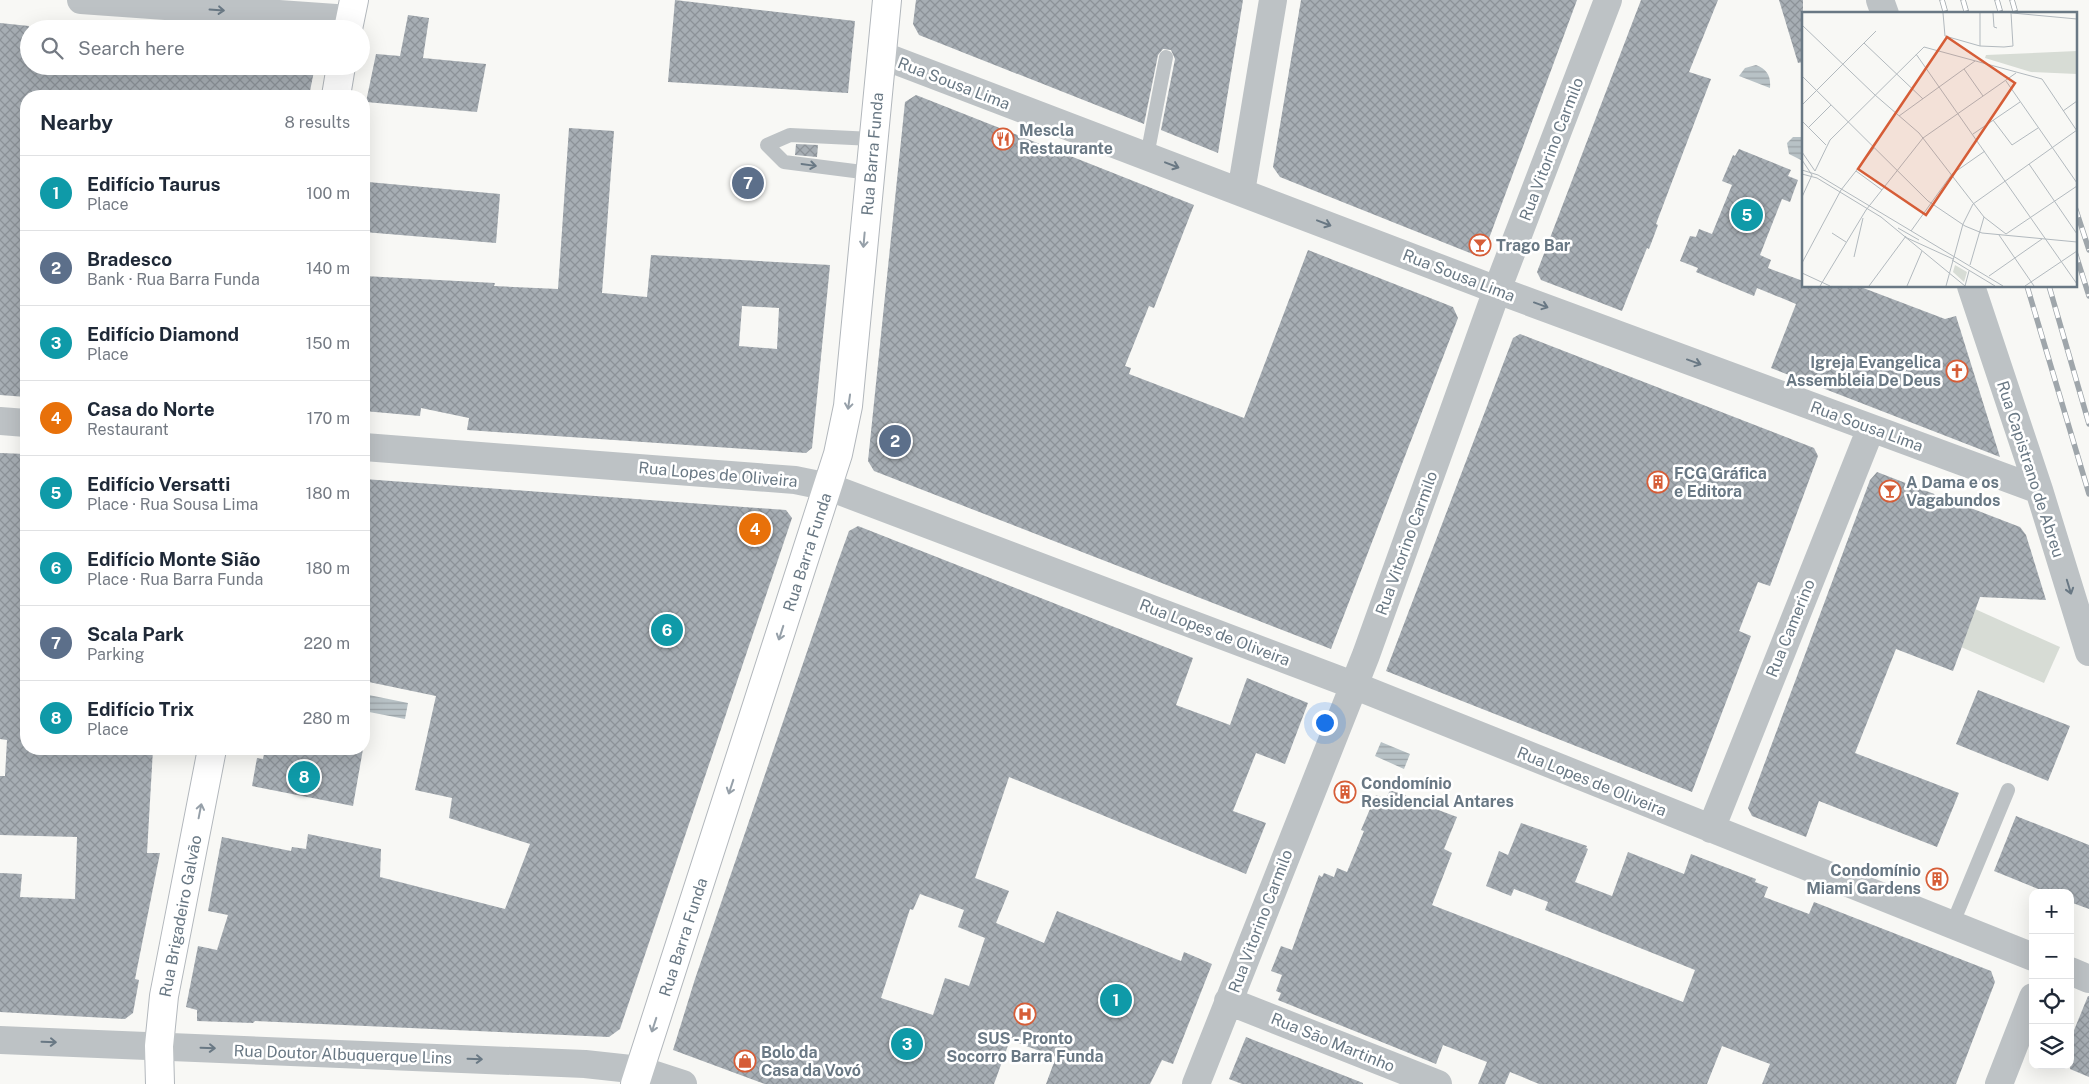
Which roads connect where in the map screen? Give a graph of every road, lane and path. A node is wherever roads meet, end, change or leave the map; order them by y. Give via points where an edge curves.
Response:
1 (82, 0) edge
2 (887, 0) edge
3 (1272, 0) edge
4 (1608, 0) edge
5 (1880, 0) edge
6 (1884, 12) edge
7 (351, 16) edge
8 (881, 55) junction
9 (1166, 57) dead end
10 (340, 75) edge
11 (337, 90) edge
12 (873, 139) junction
13 (1147, 156) junction
14 (870, 173) junction
15 (1241, 192) junction
16 (1973, 288) edge
17 (1497, 290) junction
18 (0, 421) edge
19 (20, 423) edge
20 (1871, 428) junction
21 (370, 447) edge
22 (829, 486) junction
23 (2039, 490) junction
24 (2089, 652) edge
25 (1353, 685) junction
26 (211, 755) edge
27 (2008, 790) dead end
28 (1711, 829) junction
29 (1952, 924) junction
30 (2029, 955) edge
31 (2074, 973) edge
32 (2089, 979) edge
33 (1228, 1001) junction
34 (2029, 1006) edge
35 (0, 1040) edge
36 (159, 1046) junction
37 (637, 1077) edge
38 (160, 1084) edge
39 (683, 1084) edge
40 (1196, 1084) edge
41 (1438, 1084) edge
42 (1999, 1084) edge

1 -> 7 street
2 - 8 street, Rua Barra Funda
3 - 15 street
4 - 17 street, Rua Vitorino Carmilo
5 - 6 street
8 - 12 street, Rua Barra Funda
8 - 13 street, Rua Sousa Lima
9 - 13 lane
10 - 11 street
12 - 14 street, Rua Barra Funda
12 -> 14 lane via 790,135 767,144 784,162
13 -> 15 street, Rua Sousa Lima
14 -> 22 street, Rua Barra Funda via 848,406
15 -> 17 street, Rua Sousa Lima
16 - 23 street, Rua Capistrano de Abreu
17 -> 20 street, Rua Sousa Lima
17 - 25 street, Rua Vitorino Carmilo
18 - 19 street
20 - 23 street, Rua Sousa Lima
20 - 28 street, Rua Camerino
21 - 22 street, Rua Lopes de Oliveira via 795,480
22 - 25 street, Rua Lopes de Oliveira
22 -> 37 street, Rua Barra Funda
23 -> 24 street, Rua Capistrano de Abreu
25 - 28 street, Rua Lopes de Oliveira
25 - 33 street, Rua Vitorino Carmilo
36 -> 26 street, Rua Brigadeiro Galvão via 164,996
27 - 29 lane
28 - 29 street, Rua Lopes de Oliveira
29 - 30 street, Rua Lopes de Oliveira
31 - 32 street
33 - 40 street, Rua Vitorino Carmilo
33 - 41 street, Rua São Martinho
34 - 42 street
35 -> 36 street, Rua Doutor Albuquerque Lins
36 -> 37 street, Rua Doutor Albuquerque Lins via 585,1064
36 - 38 street, Rua Brigadeiro Galvão
37 - 39 street, Rua Doutor Albuquerque Lins

